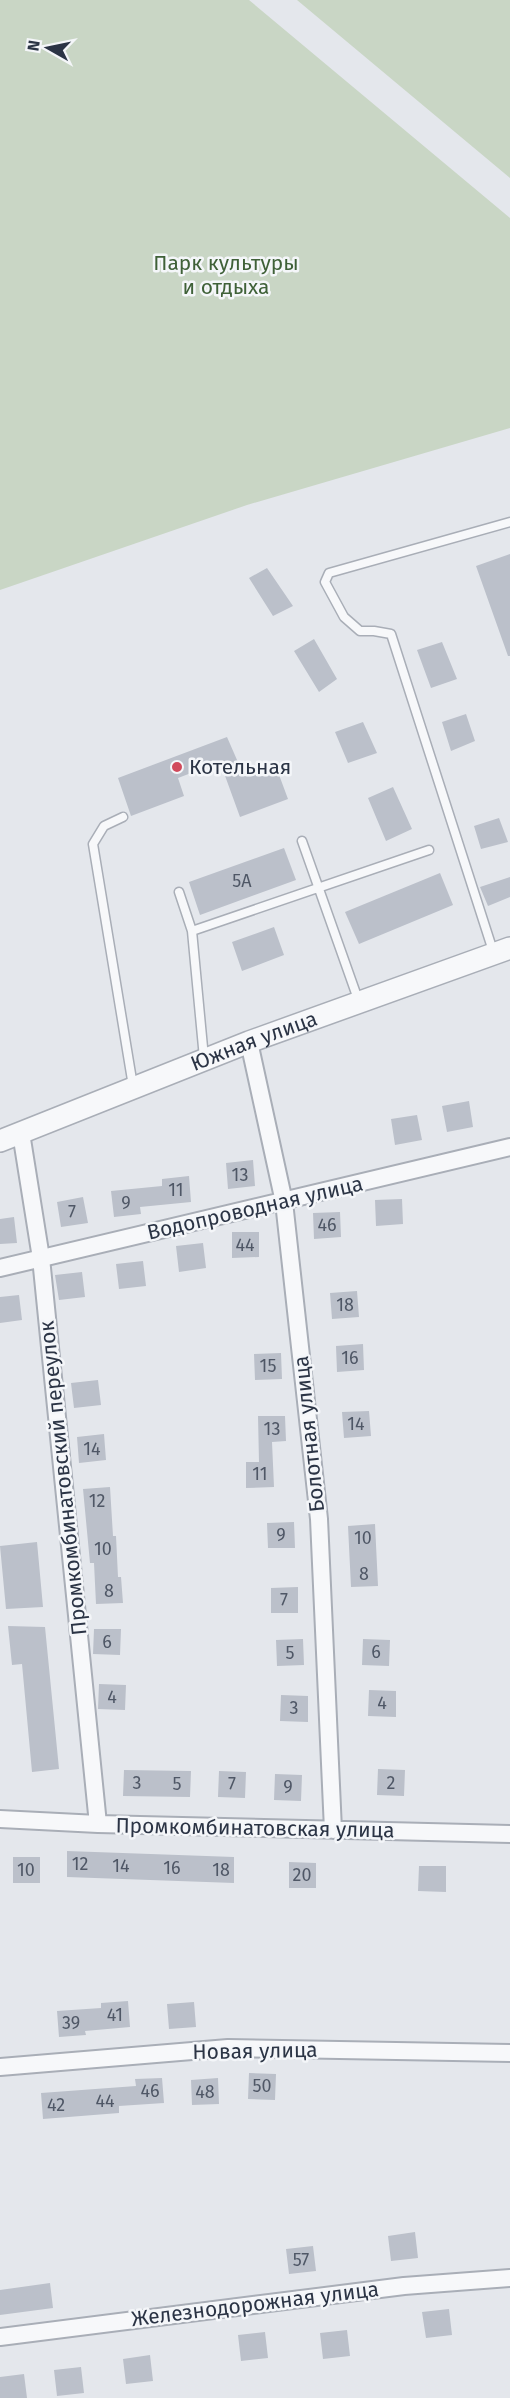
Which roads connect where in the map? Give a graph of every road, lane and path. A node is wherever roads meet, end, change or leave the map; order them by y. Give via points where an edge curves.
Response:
1 (510, 522) edge
2 (123, 817) dead end
3 (302, 841) dead end
4 (429, 850) dead end
5 (318, 888) junction
6 (179, 892) dead end
7 (192, 931) junction
8 (502, 951) edge
9 (359, 1002) junction
10 (249, 1042) junction
11 (205, 1061) junction
12 (134, 1089) junction
13 (21, 1133) junction
14 (0, 1141) edge
15 (510, 1147) edge
16 (284, 1202) junction
17 (40, 1258) junction
18 (0, 1268) edge
19 (0, 1819) edge
20 (98, 1824) junction
21 (333, 1830) junction
22 (510, 1834) edge
23 (510, 2053) edge
24 (0, 2067) edge
25 (510, 2278) edge
26 (0, 2337) edge

1 - 8 lane via 329,573 326,582 344,617 360,631 391,634
2 - 12 lane via 104,826 93,844
3 - 5 lane
4 - 5 lane
5 - 7 lane
5 - 9 lane
6 - 7 lane
7 - 11 lane
8 - 9 street, Южная улица
9 - 10 street, Южная улица
10 - 11 street, Южная улица
10 - 16 street, Болотная улица
11 - 12 street, Южная улица
12 - 13 street, Южная улица
13 - 14 street, Южная улица
13 - 17 street, Промкомбинатовский переулок
15 - 16 street, Водопроводная улица
16 - 17 street, Водопроводная улица
16 - 21 street, Болотная улица via 319,1519
17 - 18 street, Водопроводная улица
17 - 20 street, Промкомбинатовский переулок
19 - 20 street, Промкомбинатовская улица
20 - 21 street, Промкомбинатовская улица
21 - 22 street, Промкомбинатовская улица
23 - 24 street, Новая улица via 228,2048
25 - 26 street, Железнодорожная улица via 404,2286

